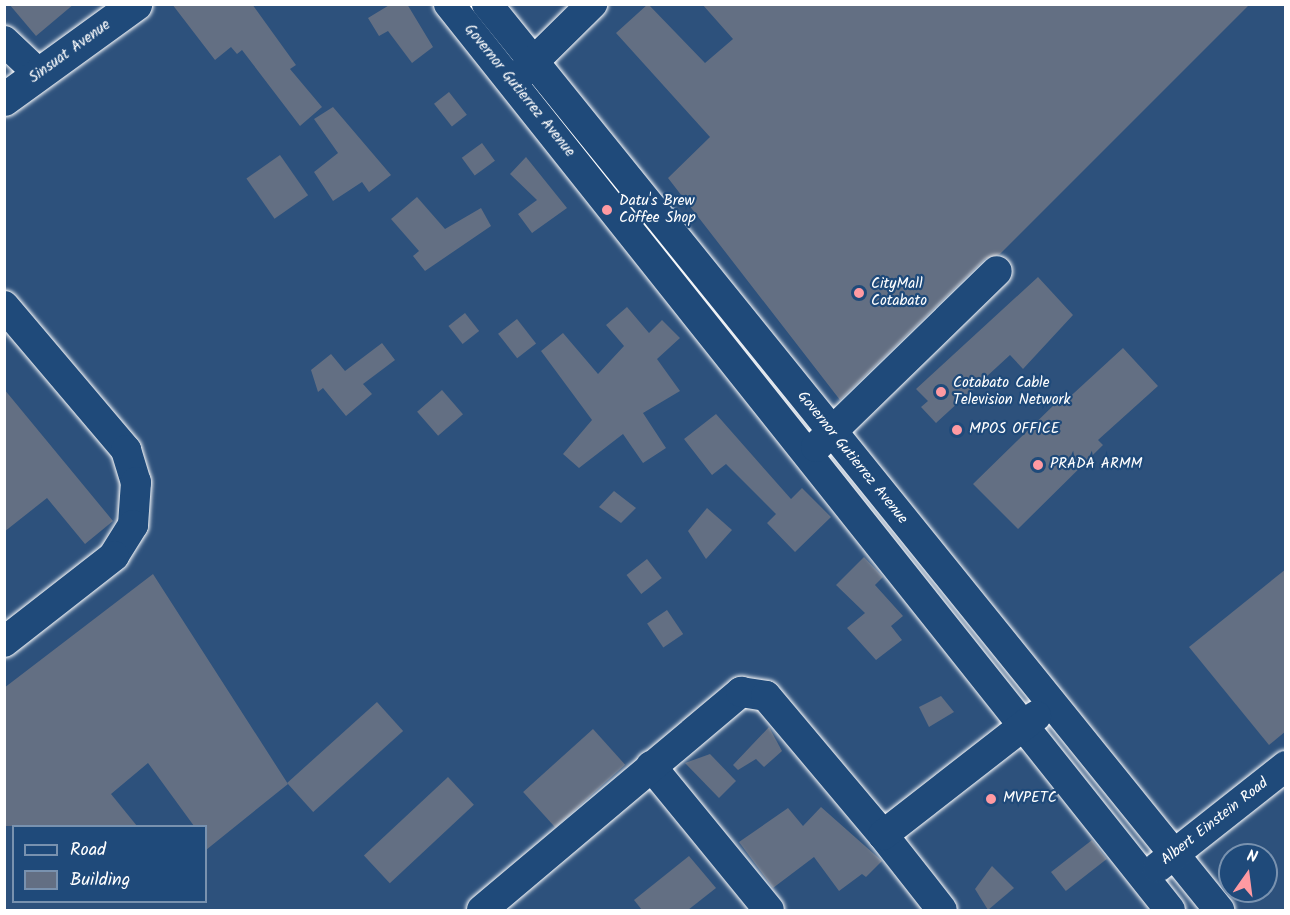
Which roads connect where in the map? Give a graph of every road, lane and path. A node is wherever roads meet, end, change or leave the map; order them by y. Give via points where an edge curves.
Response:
1 (135, 4) edge
2 (450, 4) edge
3 (487, 4) edge
4 (592, 4) edge
5 (4, 41) edge
6 (523, 72) junction
7 (39, 74) junction
8 (4, 99) edge
9 (997, 271) dead end
10 (4, 306) edge
11 (831, 433) junction
12 (807, 455) junction
13 (4, 642) edge
14 (1051, 706) junction
15 (1021, 727) junction
16 (651, 766) junction
17 (1286, 766) edge
18 (883, 835) junction
19 (1174, 855) junction
20 (1143, 878) junction
21 (482, 910) edge
22 (769, 910) edge
23 (942, 910) edge
24 (1170, 910) edge
25 (1219, 910) edge

1 - 7 main road, Sinsuat Avenue
2 - 6 street, Governor Gutierrez Avenue
3 - 6 street, Governor Gutierrez Avenue
4 - 6 street
5 - 7 street
6 - 11 street, Governor Gutierrez Avenue
6 - 12 street, Governor Gutierrez Avenue
7 - 8 main road, Sinsuat Avenue
9 - 11 street
10 - 13 street via 126,450 136,482 133,525 114,556
11 - 12 street
11 - 14 street, Governor Gutierrez Avenue
12 - 15 street, Governor Gutierrez Avenue
14 - 15 street
14 - 19 street, Governor Gutierrez Avenue
15 - 18 street
15 - 20 street, Governor Gutierrez Avenue
16 - 18 street via 730,696 759,693 795,726
16 - 21 street
16 - 22 street
17 - 19 street, Albert Einstein Road
18 - 23 street
19 - 20 street, Albert Einstein Road
19 - 25 street, Governor Gutierrez Avenue
20 - 24 street, Governor Gutierrez Avenue

